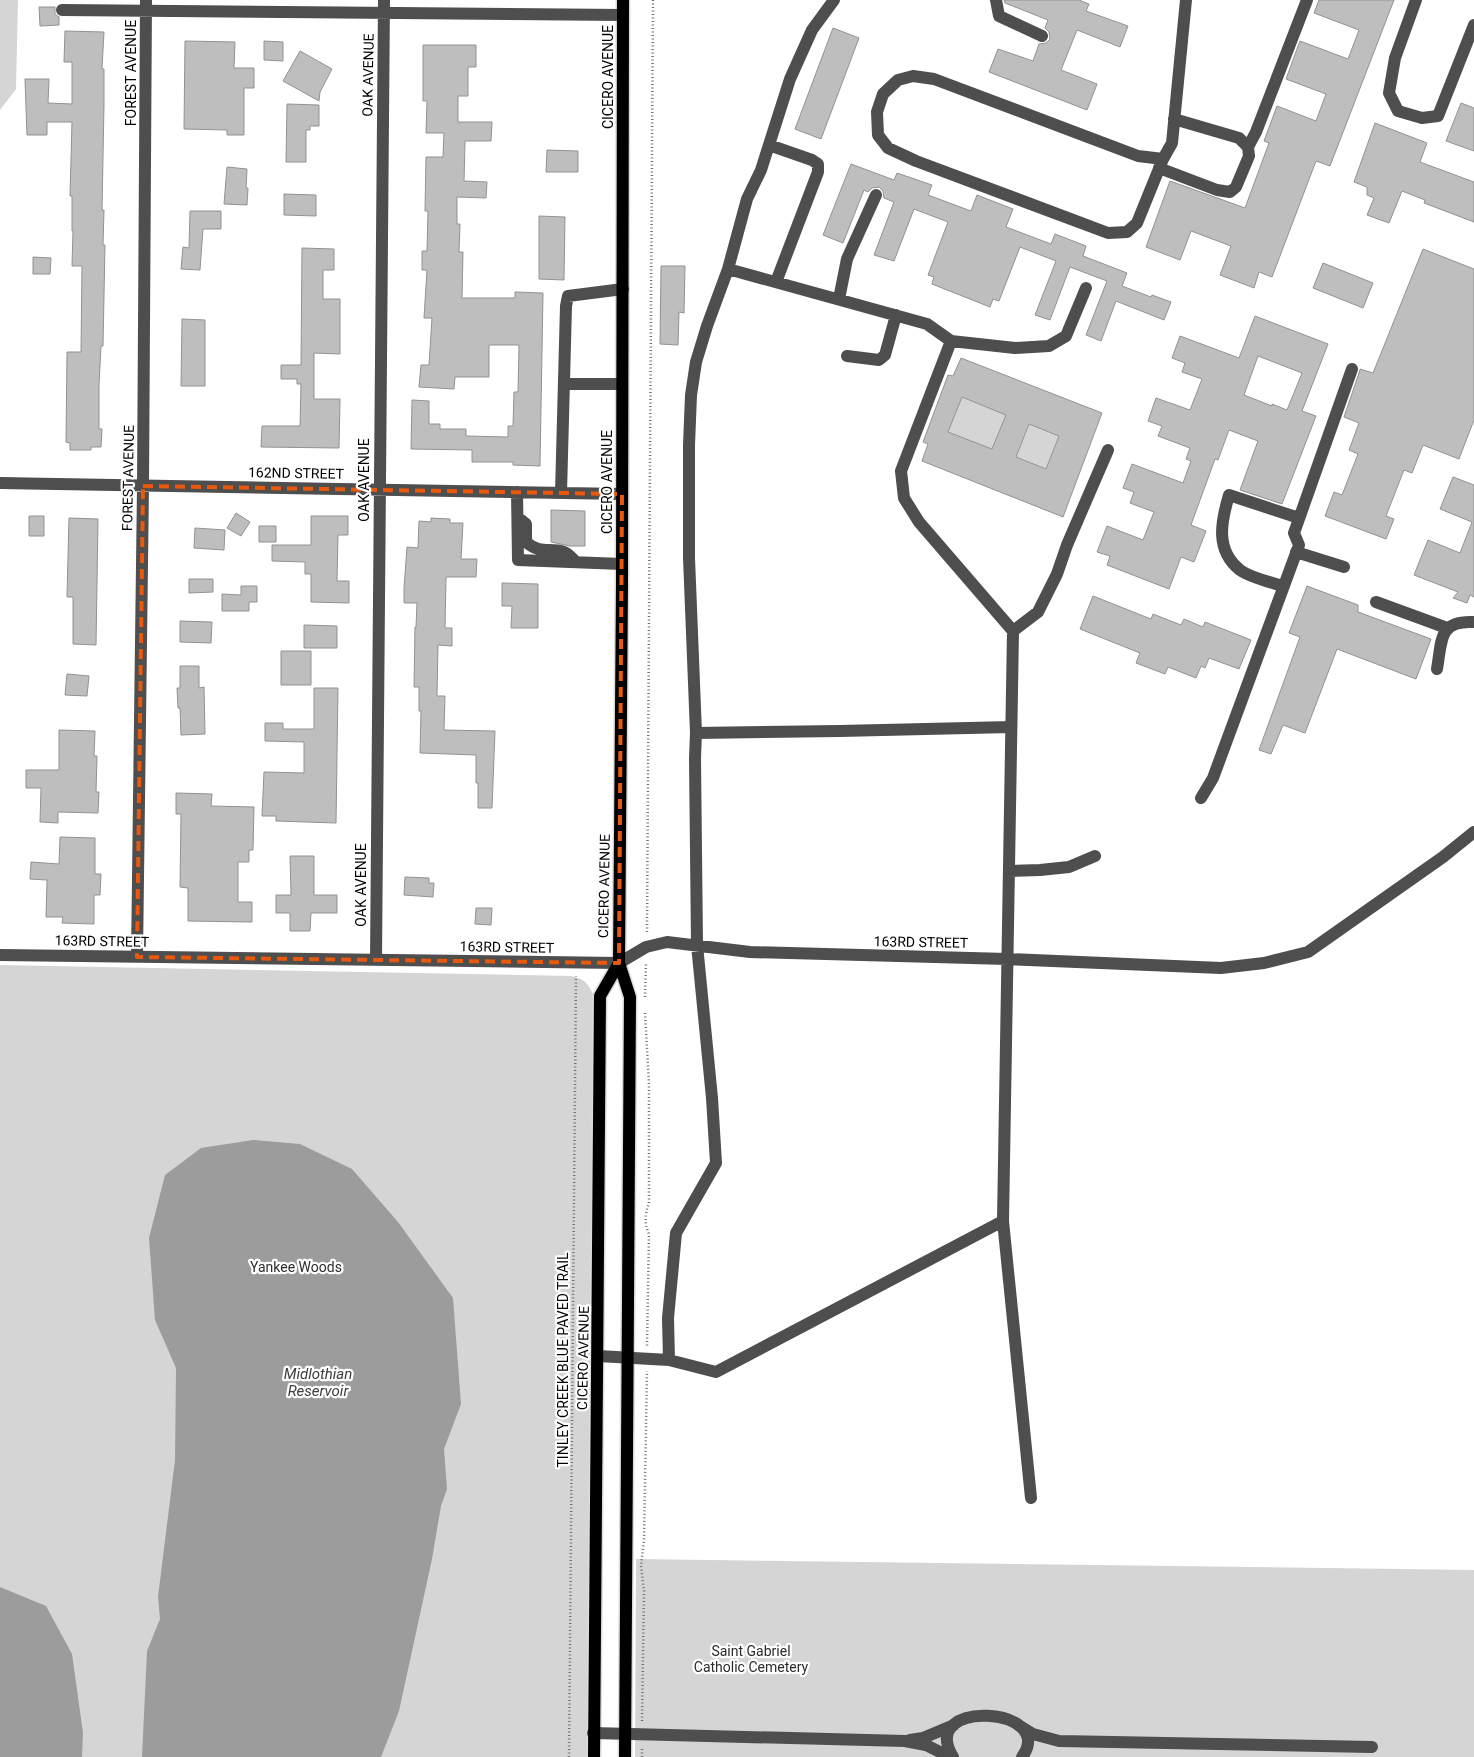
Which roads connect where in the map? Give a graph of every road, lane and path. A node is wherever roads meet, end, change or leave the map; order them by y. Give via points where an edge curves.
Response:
1 (623, 0) edge
2 (653, 0) edge
3 (834, 0) edge
4 (996, 0) edge
5 (1186, 0) edge
6 (1308, 0) edge
7 (1416, 0) edge
8 (146, 6) edge
9 (384, 6) edge
10 (62, 10) dead end
11 (623, 15) junction
12 (1474, 24) edge
13 (1042, 36) dead end
14 (1174, 119) junction
15 (769, 145) junction
16 (1248, 146) junction
17 (1161, 164) junction
18 (876, 195) dead end
19 (728, 269) junction
20 (776, 282) junction
21 (623, 288) junction
22 (1086, 288) dead end
23 (839, 300) junction
24 (896, 315) junction
25 (951, 341) junction
26 (847, 356) dead end
27 (1352, 369) dead end
28 (564, 384) junction
29 (622, 384) junction
30 (1108, 450) dead end
31 (0, 483) edge
32 (143, 486) junction
33 (379, 490) junction
34 (517, 492) junction
35 (561, 493) junction
36 (622, 494) junction
37 (517, 516) junction
38 (1299, 518) junction
39 (1296, 552) junction
40 (576, 562) junction
41 (622, 564) junction
42 (1344, 567) dead end
43 (1283, 586) junction
44 (1376, 602) dead end
45 (1474, 622) edge
46 (1447, 628) junction
47 (1013, 631) junction
48 (1437, 669) dead end
49 (1011, 727) junction
50 (696, 733) junction
51 (1201, 798) dead end
52 (1474, 832) edge
53 (1095, 856) dead end
54 (1009, 870) junction
55 (697, 945) junction
56 (646, 947) junction
57 (0, 955) edge
58 (137, 957) junction
59 (1007, 959) junction
60 (376, 960) junction
61 (576, 963) junction
62 (619, 963) junction
63 (1003, 1222) junction
64 (598, 1356) junction
65 (628, 1357) junction
66 (669, 1360) junction
67 (1031, 1498) dead end
68 (954, 1725) junction
69 (1020, 1726) junction
70 (593, 1733) junction
71 (625, 1734) junction
72 (905, 1741) junction
73 (1059, 1741) junction
74 (1372, 1747) dead end
75 (569, 1757) edge
76 (594, 1757) edge
77 (625, 1757) edge
78 (951, 1757) edge
79 (1022, 1757) edge

1 - 11 main road, CICERO AVENUE
2 - 56 path
3 - 15 street via 812,30 790,79
4 - 13 street via 999,16
5 - 14 street
6 - 16 street
7 - 12 street via 1395,58 1389,93 1398,111 1422,118 1438,116
8 - 9 street
8 - 10 street
8 - 32 street, FOREST AVENUE
9 - 11 street
9 - 33 street, OAK AVENUE
11 - 21 main road, CICERO AVENUE
14 - 16 street via 1239,138
14 - 17 street via 1172,143
15 - 19 street via 747,199
15 - 20 street via 818,164 818,172
16 - 17 street via 1250,156 1236,188 1230,192 1217,190
17 - 17 street via 934,79 913,76 898,80 883,94 877,112 878,135 888,148 1108,234 1127,232 1137,223
18 - 23 street via 847,259
19 - 20 street
19 - 50 street via 699,353 691,395 689,558
20 - 23 street
21 - 28 street via 568,296
21 - 29 main road, CICERO AVENUE
22 - 25 street via 1066,336 1049,346 1015,348
23 - 24 street
24 - 25 street via 927,324
24 - 26 street via 885,355 879,360
25 - 47 street via 901,472 904,498 919,522
27 - 38 street
28 - 29 street
28 - 35 street
29 - 36 main road, CICERO AVENUE
30 - 47 street via 1038,612
31 - 32 street, 162ND STREET
32 - 33 street, 162ND STREET
32 - 58 street, FOREST AVENUE
33 - 34 street, 162ND STREET
33 - 60 street, OAK AVENUE
34 - 35 street, 162ND STREET
34 - 37 street
35 - 36 street, 162ND STREET
36 - 41 main road, CICERO AVENUE
37 - 40 street via 526,524 526,542 532,547 565,552
37 - 40 street via 518,560
38 - 39 street via 1294,533 1298,545
38 - 43 street via 1229,495 1223,514 1221,536 1227,556 1241,570
39 - 42 street
39 - 43 street
40 - 41 street
41 - 62 main road, CICERO AVENUE
43 - 51 street via 1212,778
44 - 46 street
45 - 46 street via 1454,623
46 - 48 street
47 - 49 street
49 - 50 street
49 - 54 street
50 - 55 street
52 - 59 street, 163RD STREET via 1308,952 1264,964 1221,968
53 - 54 street via 1069,867
54 - 59 street
55 - 56 street, 163RD STREET via 667,942
55 - 59 street, 163RD STREET via 750,952
55 - 66 street via 716,1163 676,1233 668,1318
56 - 62 street, 163RD STREET
57 - 58 street, 163RD STREET
58 - 60 street, 163RD STREET
59 - 63 street
60 - 61 street, 163RD STREET
61 - 62 street, 163RD STREET
61 - 75 path, TINLEY CREEK BLUE PAVED TRAIL
62 - 64 main road, CICERO AVENUE via 600,996
62 - 65 main road, CICERO AVENUE via 630,997
63 - 66 street via 716,1372
63 - 67 street
64 - 65 street
64 - 70 main road, CICERO AVENUE
65 - 66 street
65 - 71 main road, CICERO AVENUE
68 - 69 street via 961,1720 985,1715 997,1716
68 - 72 street via 923,1738
68 - 78 street via 947,1735
69 - 73 street
69 - 79 street via 1028,1740
70 - 71 street
70 - 76 main road, CICERO AVENUE
71 - 72 street
71 - 77 main road, CICERO AVENUE
72 - 78 street via 926,1745
73 - 74 street
73 - 79 street via 1035,1748

